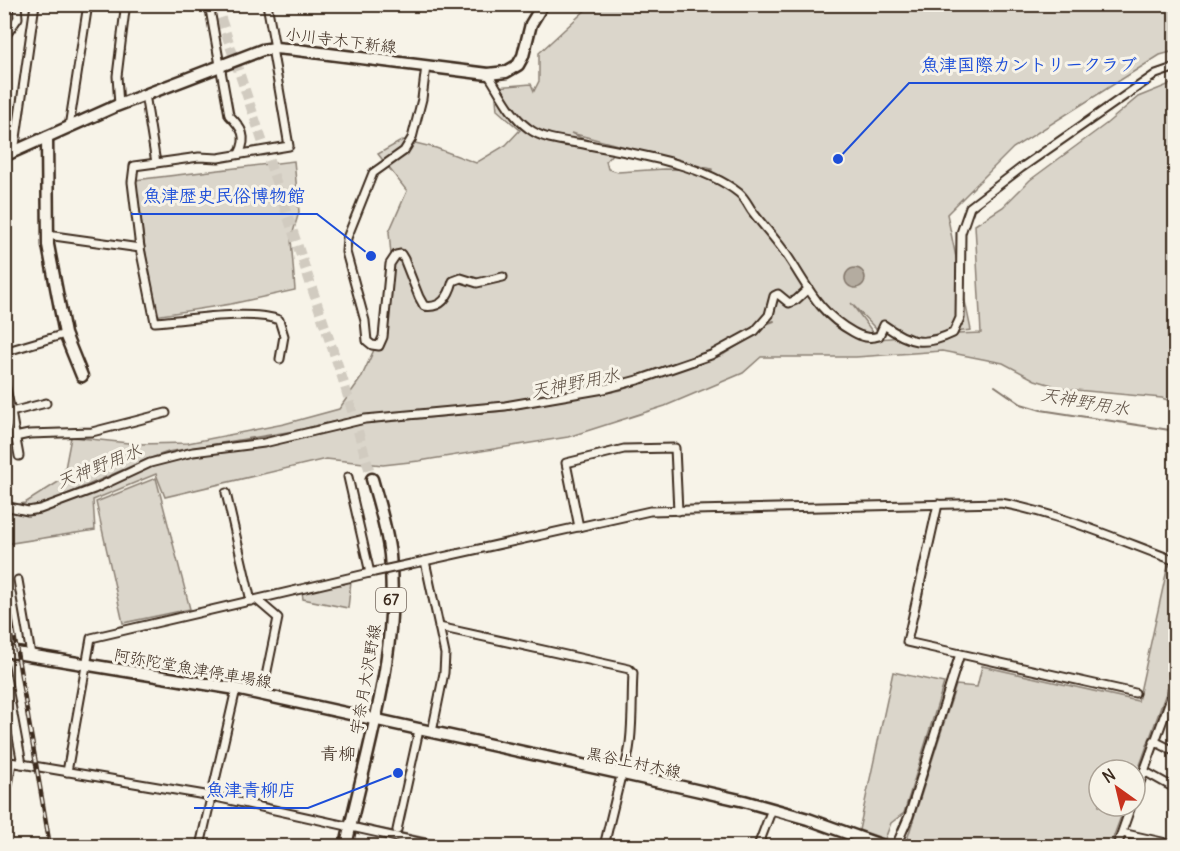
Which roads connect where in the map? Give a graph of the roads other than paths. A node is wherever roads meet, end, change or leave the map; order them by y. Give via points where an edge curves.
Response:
1 (17, 4) edge
2 (35, 4) edge
3 (88, 4) edge
4 (118, 4) edge
5 (208, 4) edge
6 (267, 4) edge
7 (543, 4) edge
8 (4, 38) edge
9 (273, 48) junction
10 (218, 66) junction
11 (426, 66) junction
12 (1176, 67) edge
13 (488, 74) junction
14 (146, 94) junction
15 (119, 105) junction
16 (69, 127) junction
17 (50, 135) junction
18 (9, 154) edge
19 (239, 154) junction
20 (156, 163) junction
21 (54, 236) junction
22 (141, 248) junction
23 (51, 256) junction
24 (503, 278) dead end
25 (808, 289) junction
26 (65, 334) junction
27 (4, 352) edge
28 (280, 359) dead end
29 (82, 376) dead end
30 (4, 379) edge
31 (46, 403) dead end
32 (11, 412) junction
33 (166, 413) dead end
34 (15, 437) junction
35 (19, 456) dead end
36 (348, 477) dead end
37 (372, 479) tunnel mouth
38 (226, 494) dead end
39 (938, 504) junction
40 (4, 506) edge
41 (678, 511) junction
42 (579, 527) junction
43 (424, 561) junction
44 (1176, 561) edge
45 (372, 573) junction
46 (18, 580) dead end
47 (254, 600) junction
48 (439, 627) junction
49 (4, 651) edge
50 (960, 654) junction
51 (31, 655) junction
52 (86, 664) junction
53 (4, 666) edge
54 (1176, 684) edge
55 (236, 689) junction
56 (1135, 693) dead end
57 (262, 695) junction
58 (375, 721) junction
59 (418, 730) junction
60 (432, 732) junction
61 (1154, 741) junction
62 (1176, 752) edge
63 (8, 762) edge
64 (1147, 762) edge
65 (22, 764) junction
66 (68, 772) junction
67 (1147, 773) edge
68 (622, 775) junction
69 (1176, 789) edge
70 (211, 796) junction
71 (4, 806) edge
72 (772, 809) junction
73 (1127, 818) edge
74 (350, 827) junction
75 (397, 830) dead end
76 (1122, 833) junction
77 (200, 846) edge
78 (346, 846) edge
79 (437, 846) edge
80 (604, 846) edge
81 (758, 846) edge
82 (883, 846) edge
83 (896, 846) edge
84 (1117, 846) edge
85 (1170, 846) edge

1 - 8 street via 18,18
2 - 18 street
3 - 16 street
4 - 15 street via 125,10 117,76
5 - 10 street
6 - 9 street
7 - 13 main road, 小川寺木下新線 via 531,24 518,64 506,72
9 - 10 main road, 小川寺木下新線
9 - 11 main road, 小川寺木下新線
9 - 19 street via 289,146
10 - 14 main road, 小川寺木下新線
10 - 19 street via 229,115 244,137
11 - 13 main road, 小川寺木下新線
11 - 24 street via 412,138 404,151 373,173 347,238 346,252 367,341 379,346 383,337 390,264 396,255 404,259 424,306 443,302 453,281 460,278 477,283
12 - 25 street via 1156,74 970,207 961,233 960,318 953,333 921,343 884,325 879,336 861,336 839,324
13 - 25 street via 514,116 541,136 682,166 728,185 741,195
14 - 15 main road, 小川寺木下新線
14 - 20 street
15 - 16 main road, 小川寺木下新線
16 - 17 main road, 小川寺木下新線
17 - 18 main road, 小川寺木下新線
17 - 21 main road
17 - 23 main road
19 - 20 street
20 - 22 street via 134,166 132,182
21 - 22 street
21 - 23 main road
22 - 28 street via 154,322 271,316 279,320 284,336
23 - 26 main road
25 - 40 street via 789,303 781,295 774,296 765,321 732,345 632,382 505,406 365,419 264,443 193,452 150,463 40,509 21,511
26 - 27 street
26 - 29 main road
30 - 32 street
31 - 32 street
32 - 34 street
33 - 34 street via 92,432
34 - 35 street
36 - 45 street
37 - 58 main road, 宇奈月大沢野線 / 67 via 389,552 392,606
38 - 47 street
39 - 41 street
39 - 44 street via 1001,503 1025,507
39 - 50 street via 907,642
41 - 42 street via 650,512
41 - 42 street via 675,448 624,449 566,463
42 - 43 street
43 - 45 street, bridge
43 - 48 street
45 - 47 street
46 - 51 street
47 - 52 street via 91,638
47 - 57 street via 278,618
48 - 60 street via 445,654
48 - 68 street via 629,669 633,673 629,738
49 - 51 main road, 阿弥陀堂魚津停車場線
50 - 56 street
50 - 83 street
51 - 52 main road, 阿弥陀堂魚津停車場線
52 - 55 main road, 阿弥陀堂魚津停車場線
52 - 66 street
53 - 65 street
54 - 61 street
55 - 57 main road, 阿弥陀堂魚津停車場線
55 - 70 street
57 - 58 main road, 阿弥陀堂魚津停車場線
58 - 59 main road, 黒谷上村木線
58 - 74 main road, 宇奈月大沢野線 / 67
59 - 60 main road, 黒谷上村木線
59 - 75 street
60 - 68 main road, 黒谷上村木線
61 - 62 street
61 - 64 street
63 - 65 street
63 - 71 street
65 - 66 street
66 - 70 street
67 - 69 street
68 - 72 main road, 黒谷上村木線
68 - 80 street
70 - 74 street
70 - 77 street
72 - 81 street
72 - 82 main road, 黒谷上村木線
73 - 76 street
74 - 78 main road, 宇奈月大沢野線 / 67
74 - 79 street
76 - 84 street
76 - 85 street

